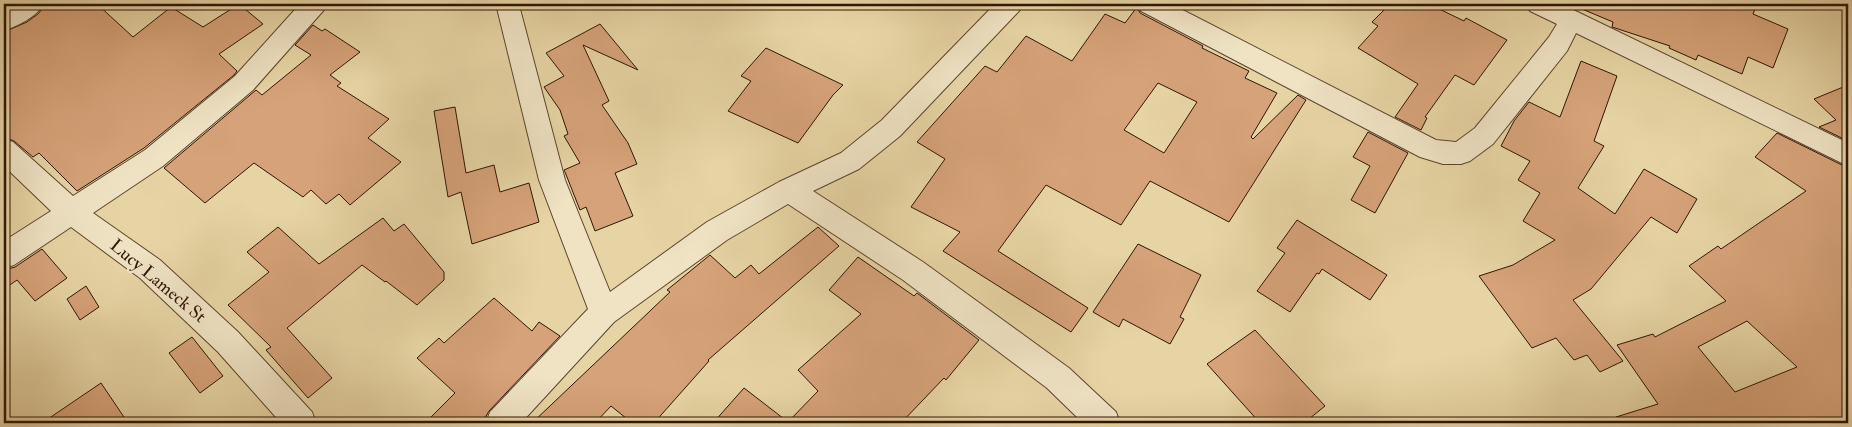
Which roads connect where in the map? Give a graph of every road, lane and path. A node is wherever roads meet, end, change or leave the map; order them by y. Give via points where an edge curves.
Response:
1 (32, 4) edge
2 (314, 4) edge
3 (1010, 4) edge
4 (1150, 4) edge
5 (1539, 4) edge
6 (507, 5) dead end
7 (4, 20) edge
8 (1571, 20) junction
9 (4, 150) edge
10 (1848, 155) edge
11 (789, 190) junction
12 (72, 213) junction
13 (4, 256) edge
14 (604, 313) junction
15 (301, 423) edge
16 (500, 423) edge
17 (1105, 423) edge

1 - 7 street
2 - 12 street via 244,83 154,158
3 - 11 street via 891,128 850,161
4 - 8 street via 1429,149 1443,153 1461,153 1484,136 1558,44
5 - 8 street
6 - 14 street via 552,180
8 - 10 street
9 - 12 street, Lucy Lameck St
11 - 14 street via 717,231
11 - 17 street via 913,271 1050,372
12 - 13 street
12 - 15 street, Lucy Lameck St via 150,269 228,342
14 - 16 street

